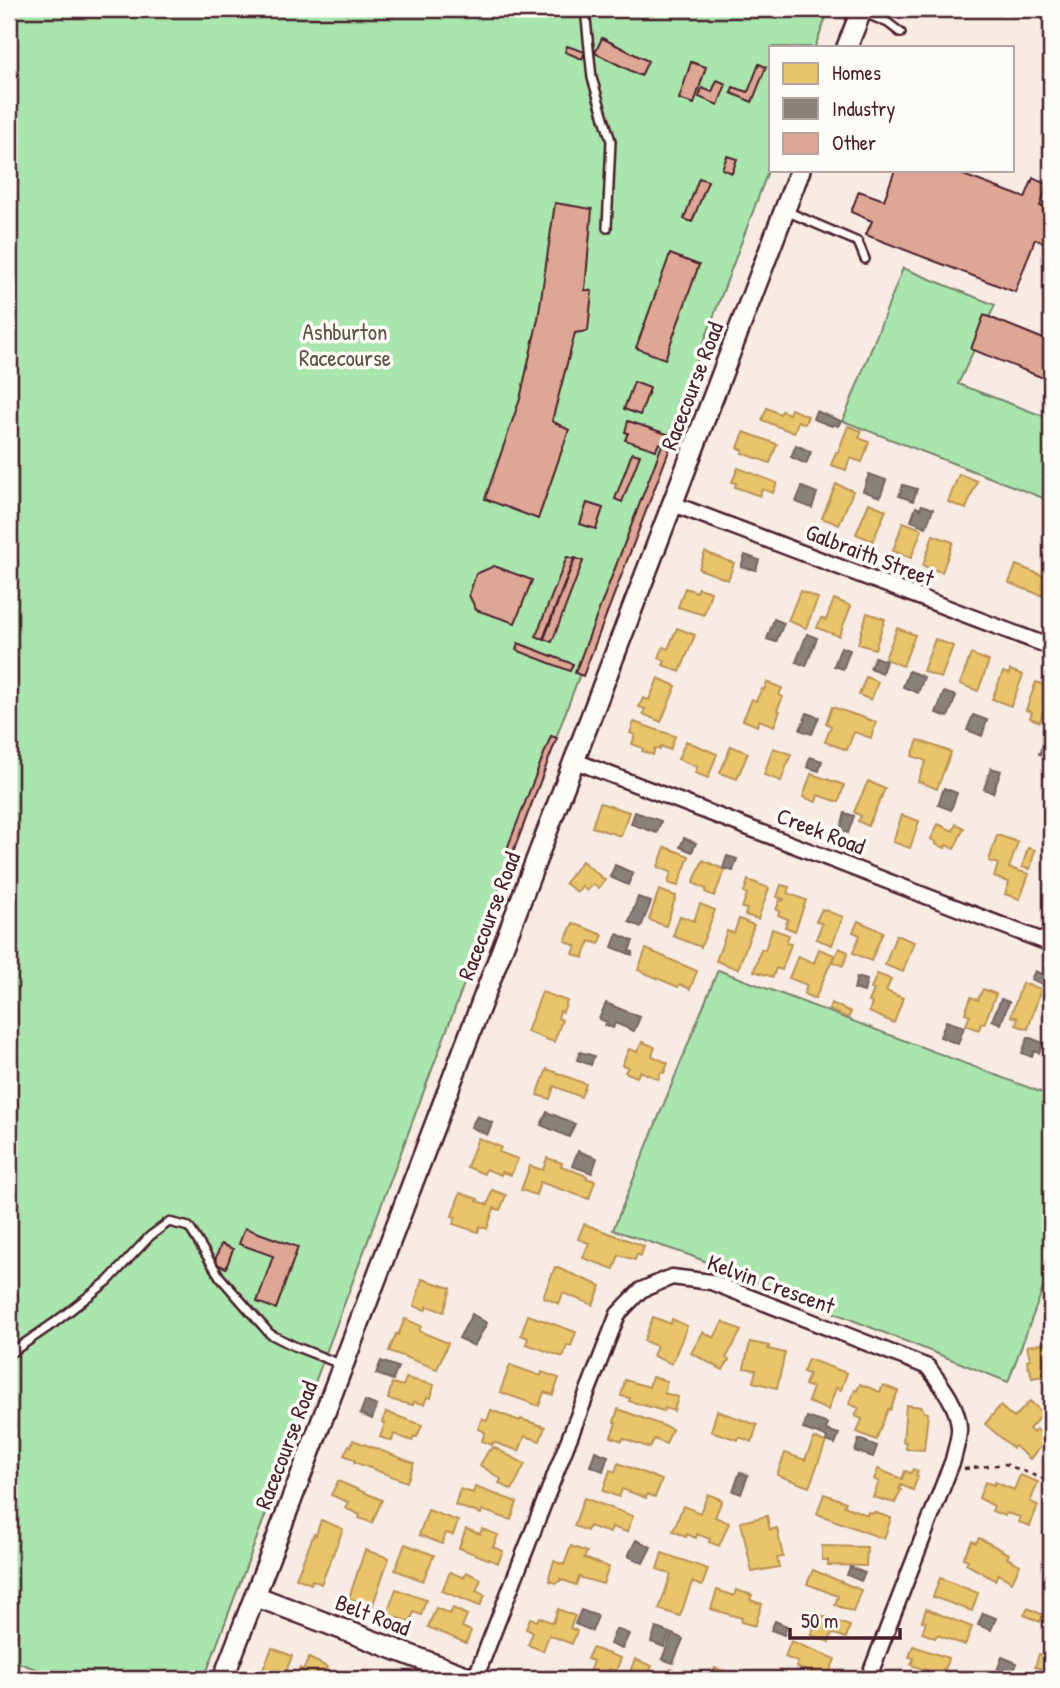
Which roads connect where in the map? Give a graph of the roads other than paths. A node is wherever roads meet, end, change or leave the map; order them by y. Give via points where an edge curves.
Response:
1 (585, 9) edge
2 (862, 10) edge
3 (901, 33) dead end
4 (847, 46) edge
5 (799, 172) edge
6 (785, 211) junction
7 (607, 228) dead end
8 (864, 259) dead end
9 (673, 504) junction
10 (1051, 647) edge
11 (575, 761) junction
12 (1051, 944) edge
13 (9, 1353) edge
14 (343, 1365) junction
15 (255, 1596) junction
16 (223, 1679) edge
17 (474, 1679) edge
18 (868, 1679) edge

1 - 7 lane via 592,78 611,141
2 - 3 lane
2 - 4 street
5 - 6 street, Racecourse Road
6 - 8 lane via 858,242
6 - 9 street, Racecourse Road
9 - 10 street, Galbraith Street
9 - 11 street, Racecourse Road
11 - 12 street, Creek Road
11 - 14 street, Racecourse Road
13 - 14 lane via 108,1281 169,1222 189,1227 220,1278 270,1334
14 - 15 street, Racecourse Road
15 - 16 street, Racecourse Road
15 - 17 street, Belt Road
17 - 18 street, Kelvin Crescent via 618,1314 641,1290 672,1277 710,1282 928,1367 954,1406 959,1427 953,1460

